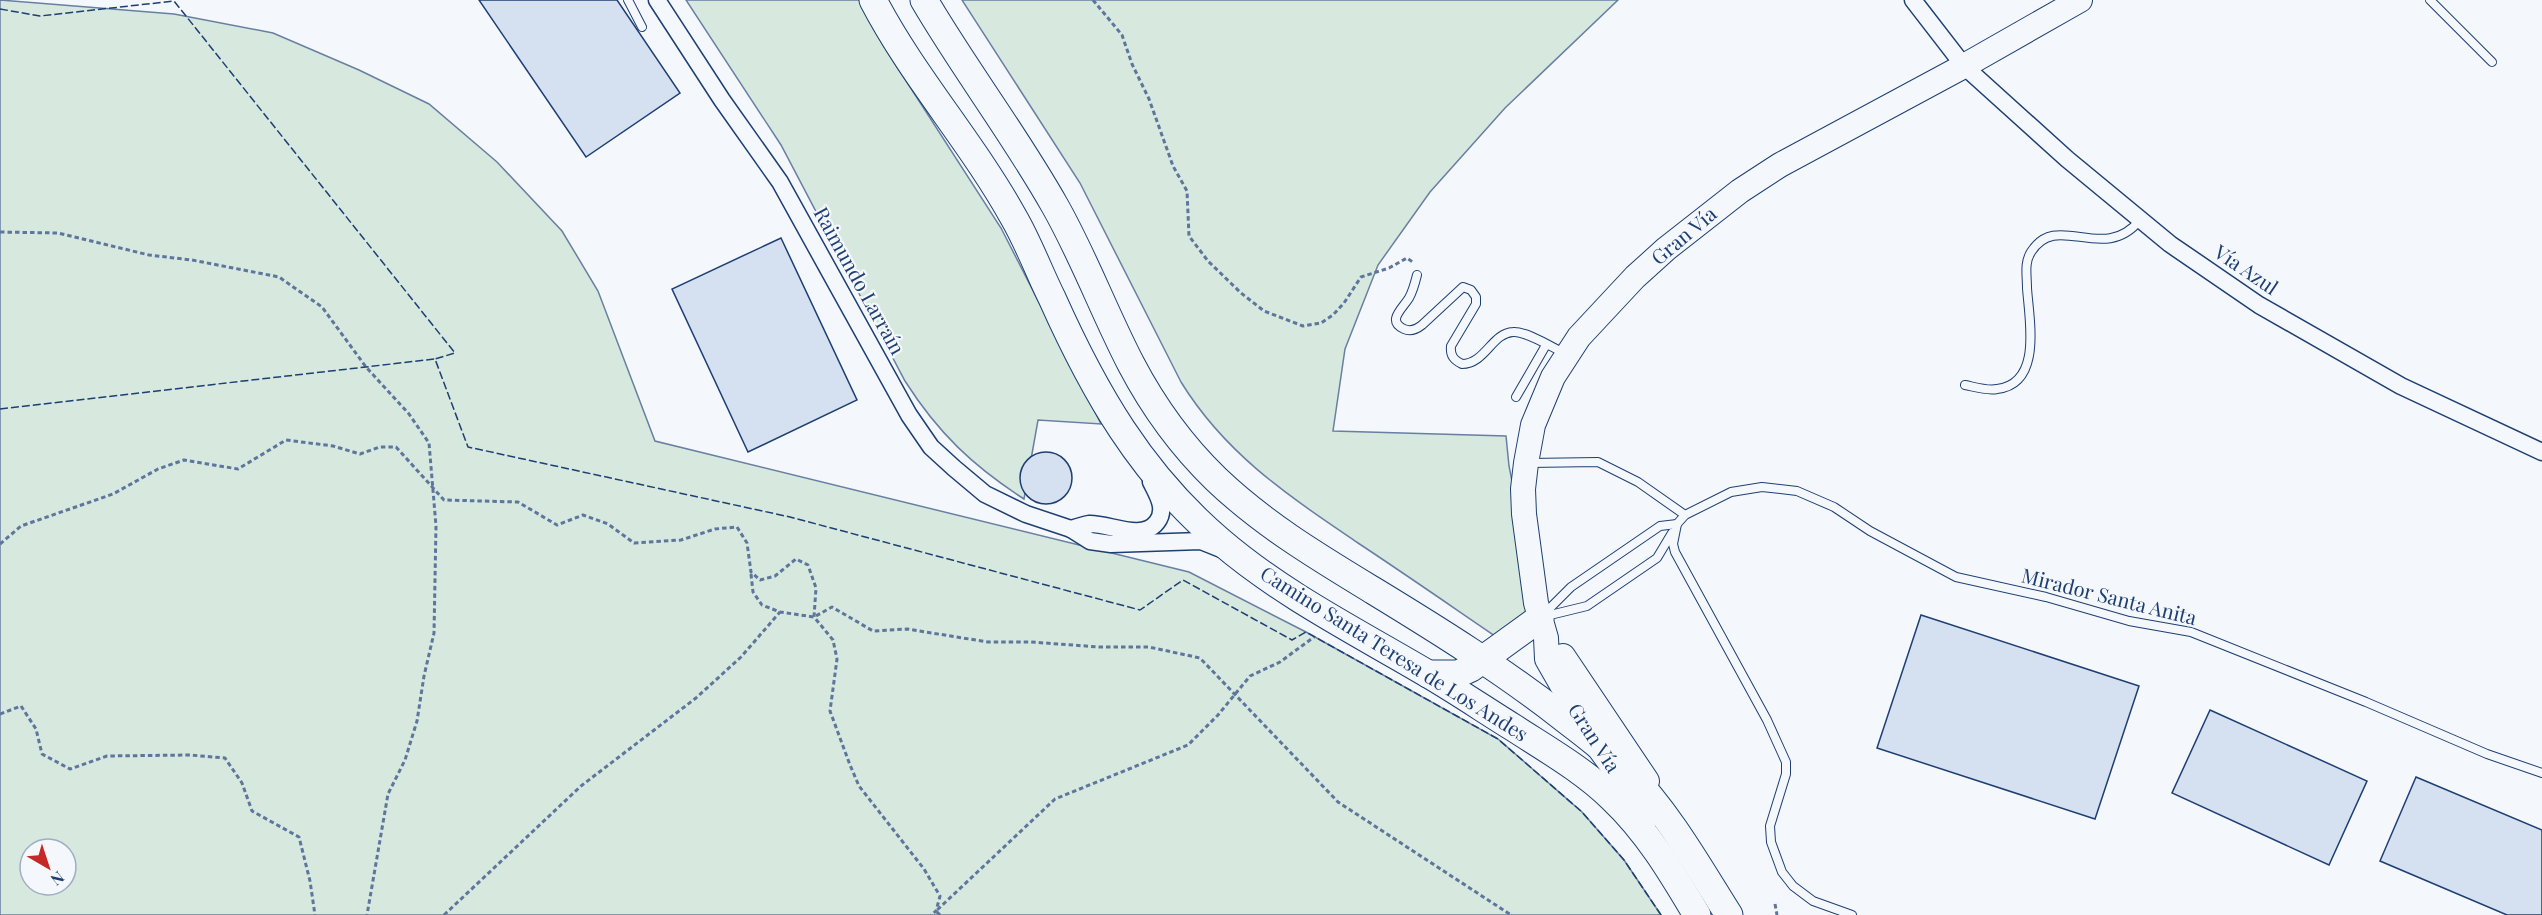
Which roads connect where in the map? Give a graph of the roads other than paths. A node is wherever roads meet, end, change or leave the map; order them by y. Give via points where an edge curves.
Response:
1 (628, 0) edge
2 (657, 0) edge
3 (873, 0) edge
4 (924, 0) edge
5 (1912, 0) edge
6 (2080, 0) edge
7 (2430, 0) edge
8 (642, 27) dead end
9 (2492, 62) dead end
10 (1964, 66) junction
11 (2140, 220) junction
12 (1417, 275) road end
13 (1556, 350) junction
14 (1965, 385) dead end
15 (1516, 397) dead end
16 (1136, 452) junction
17 (2542, 452) edge
18 (1526, 463) junction
19 (1185, 509) junction
20 (1685, 515) junction
21 (1677, 524) junction
22 (1071, 529) junction
23 (1133, 531) junction
24 (1241, 558) junction
25 (1394, 603) junction
26 (1543, 628) junction
27 (1483, 659) junction
28 (1428, 674) junction
29 (1594, 741) junction
30 (2542, 773) edge
31 (1659, 805) junction
32 (1648, 837) junction
33 (1697, 915) edge
34 (1729, 915) edge
35 (1852, 915) edge

1 - 8 lane
2 - 22 street, Raimundo Larraín via 780,182 909,415 931,447 985,494 1026,514
3 - 16 main road, Camino Santa Teresa de Los Andes via 894,38 1015,219 1098,392
4 - 25 main road, Camino Santa Teresa de Los Andes via 1032,165 1081,255 1131,365 1170,425 1214,477 1265,521
5 - 10 street, Vía Azul
6 - 10 main road, Gran Vía
7 - 9 lane
10 - 11 street, Vía Azul
10 - 13 main road, Gran Vía via 1800,153 1740,191 1684,234 1592,322
11 - 14 lane via 2127,234 2109,240 2062,234 2036,245 2026,263 2031,350 2025,371 2003,388
11 - 17 street, Vía Azul via 2269,311 2401,386
12 - 13 lane via 1395,318 1406,330 1417,329 1462,287 1476,297 1476,304 1450,346 1455,360 1462,364 1476,360 1504,334 1514,332
13 - 15 lane
13 - 18 main road, Gran Vía
16 - 19 main road, Camino Santa Teresa de Los Andes
16 - 23 street via 1161,509 1155,524
18 - 20 lane via 1598,462 1638,482
18 - 26 main road, Gran Vía via 1524,514 1532,584
19 - 23 street, Raimundo Larraín via 1152,531
19 - 24 main road, Camino Santa Teresa de Los Andes
19 - 25 main road via 1213,503 1224,506 1290,559 1317,575
20 - 21 lane, Mirador Santa Anita
20 - 30 lane, Mirador Santa Anita via 1731,492 1762,487 1797,491 1834,507 1956,577 2191,633
21 - 26 lane, Mirador Santa Anita via 1657,558 1587,606
21 - 26 lane via 1659,526 1571,587
21 - 35 lane via 1675,552 1786,762 1770,826 1771,842 1782,872 1814,901
22 - 23 street, Raimundo Larraín via 1090,524
22 - 24 street, Raimundo Larraín via 1090,542 1111,544 1201,541
24 - 28 main road, Camino Santa Teresa de Los Andes via 1336,622
25 - 27 main road, Camino Santa Teresa de Los Andes
26 - 27 main road
26 - 29 main road, Gran Vía via 1547,659
26 - 31 main road, Gran Vía via 1650,785
27 - 28 main road via 1458,674
27 - 29 main road, Camino Santa Teresa de Los Andes
28 - 32 main road, Camino Santa Teresa de Los Andes via 1585,774
29 - 31 main road, Camino Santa Teresa de Los Andes
29 - 32 main road, Gran Vía via 1621,778
31 - 34 main road, Camino Santa Teresa de Los Andes
32 - 33 main road, Camino Santa Teresa de Los Andes

